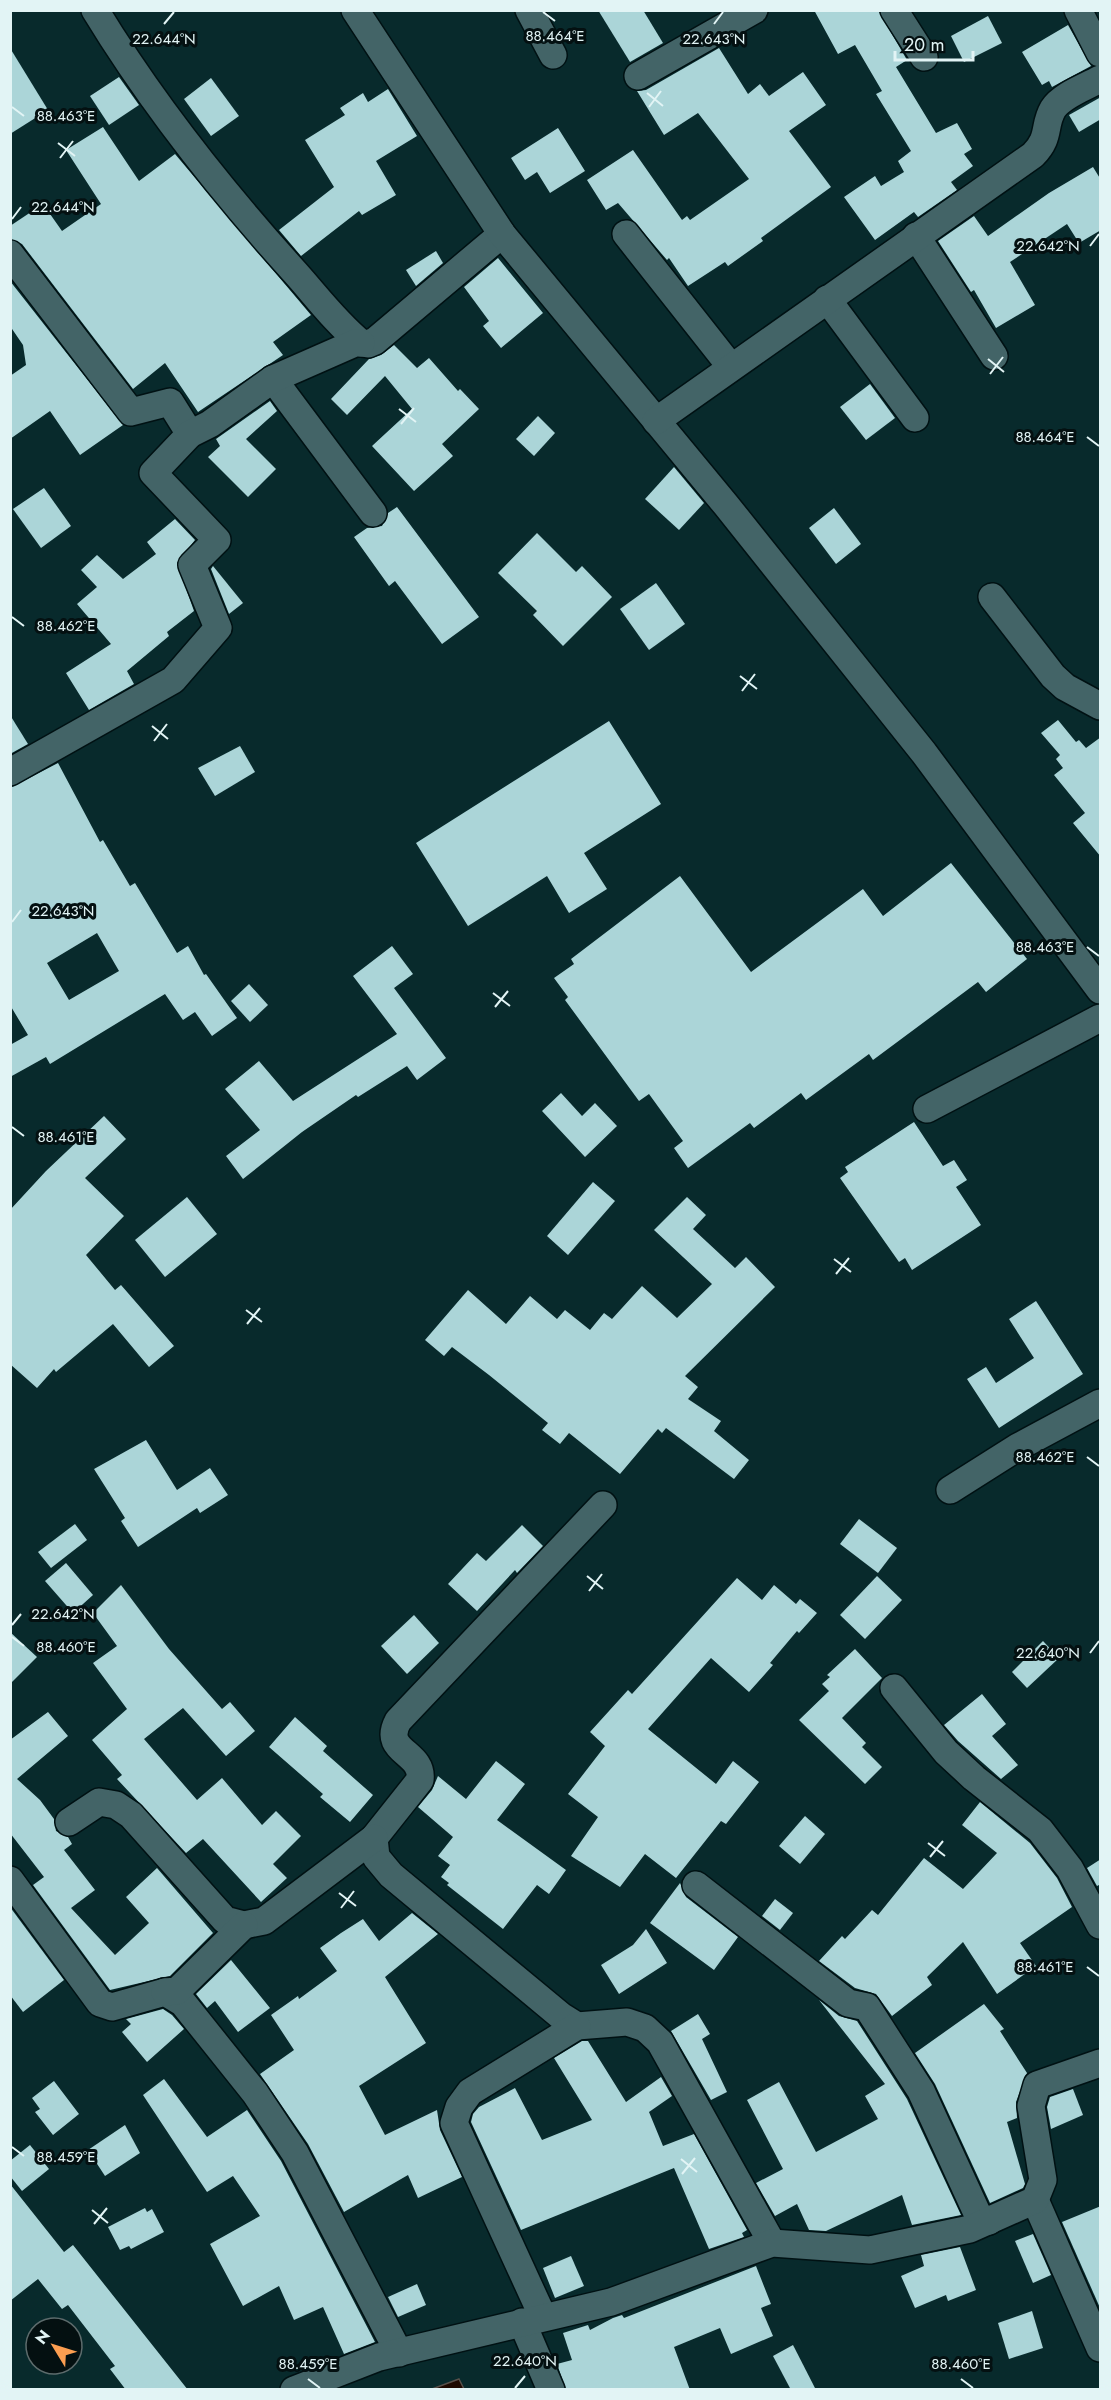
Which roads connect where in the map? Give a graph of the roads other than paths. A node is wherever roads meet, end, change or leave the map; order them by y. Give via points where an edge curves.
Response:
1 (94, 10) edge
2 (355, 10) edge
3 (529, 10) edge
4 (754, 10) edge
5 (894, 10) edge
6 (1078, 10) edge
7 (1101, 53) edge
8 (553, 55) dead end
9 (924, 57) dead end
10 (638, 76) dead end
11 (1101, 79) edge
12 (502, 234) junction
13 (626, 234) dead end
14 (916, 236) junction
15 (10, 254) edge
16 (827, 299) junction
17 (361, 343) junction
18 (994, 356) dead end
19 (731, 367) junction
20 (273, 379) junction
21 (915, 418) dead end
22 (656, 421) junction
23 (190, 434) junction
24 (373, 513) dead end
25 (992, 597) dead end
26 (1101, 706) edge
27 (10, 772) edge
28 (1101, 990) edge
29 (1101, 1018) edge
30 (927, 1109) dead end
31 (1101, 1403) edge
32 (950, 1490) dead end
33 (603, 1505) dead end
34 (894, 1688) dead end
35 (69, 1822) dead end
36 (374, 1838) junction
37 (10, 1880) edge
38 (696, 1885) dead end
39 (244, 1925) junction
40 (1101, 1925) edge
41 (165, 1992) junction
42 (577, 2026) junction
43 (1101, 2063) edge
44 (1035, 2200) junction
45 (989, 2221) junction
46 (772, 2243) junction
47 (532, 2320) junction
48 (1101, 2348) edge
49 (399, 2353) junction
50 (294, 2390) edge
51 (551, 2390) edge

1 - 17 street via 132,69 207,168 273,248
2 - 12 street
3 - 8 street
4 - 10 street
5 - 9 street
6 - 7 street
11 - 14 street via 1059,102 1043,145 1033,155
12 - 17 street via 375,342
12 - 22 street
13 - 19 street
14 - 16 street
14 - 18 street
15 - 23 street via 131,412 170,402
16 - 19 street
16 - 21 street
17 - 20 street
19 - 22 street
20 - 23 street
20 - 24 street
22 - 28 street via 924,753
23 - 27 street via 153,473 217,540 192,565 218,628 173,680
25 - 26 street via 1053,676
29 - 30 street
31 - 32 street via 1018,1447
33 - 36 street via 398,1721 394,1741 418,1765 420,1780
34 - 40 street via 946,1752 1040,1830 1070,1869
35 - 39 street via 99,1802 116,1805 131,1815 225,1920
36 - 39 street via 264,1921
36 - 42 street via 376,1857 391,1875
37 - 41 street via 100,2003 112,2007
38 - 45 street via 848,2003 867,2007 921,2091 978,2215
39 - 41 street via 177,1991
41 - 49 street via 190,2012 255,2093 295,2153
42 - 46 street via 627,2022 645,2028 660,2042
42 - 47 street via 470,2092 459,2106 454,2123
43 - 44 street via 1037,2085 1031,2106 1043,2180
44 - 45 street
44 - 48 street
45 - 46 street via 970,2229 870,2250
46 - 47 street via 611,2302
47 - 49 street
47 - 51 street
49 - 50 street

